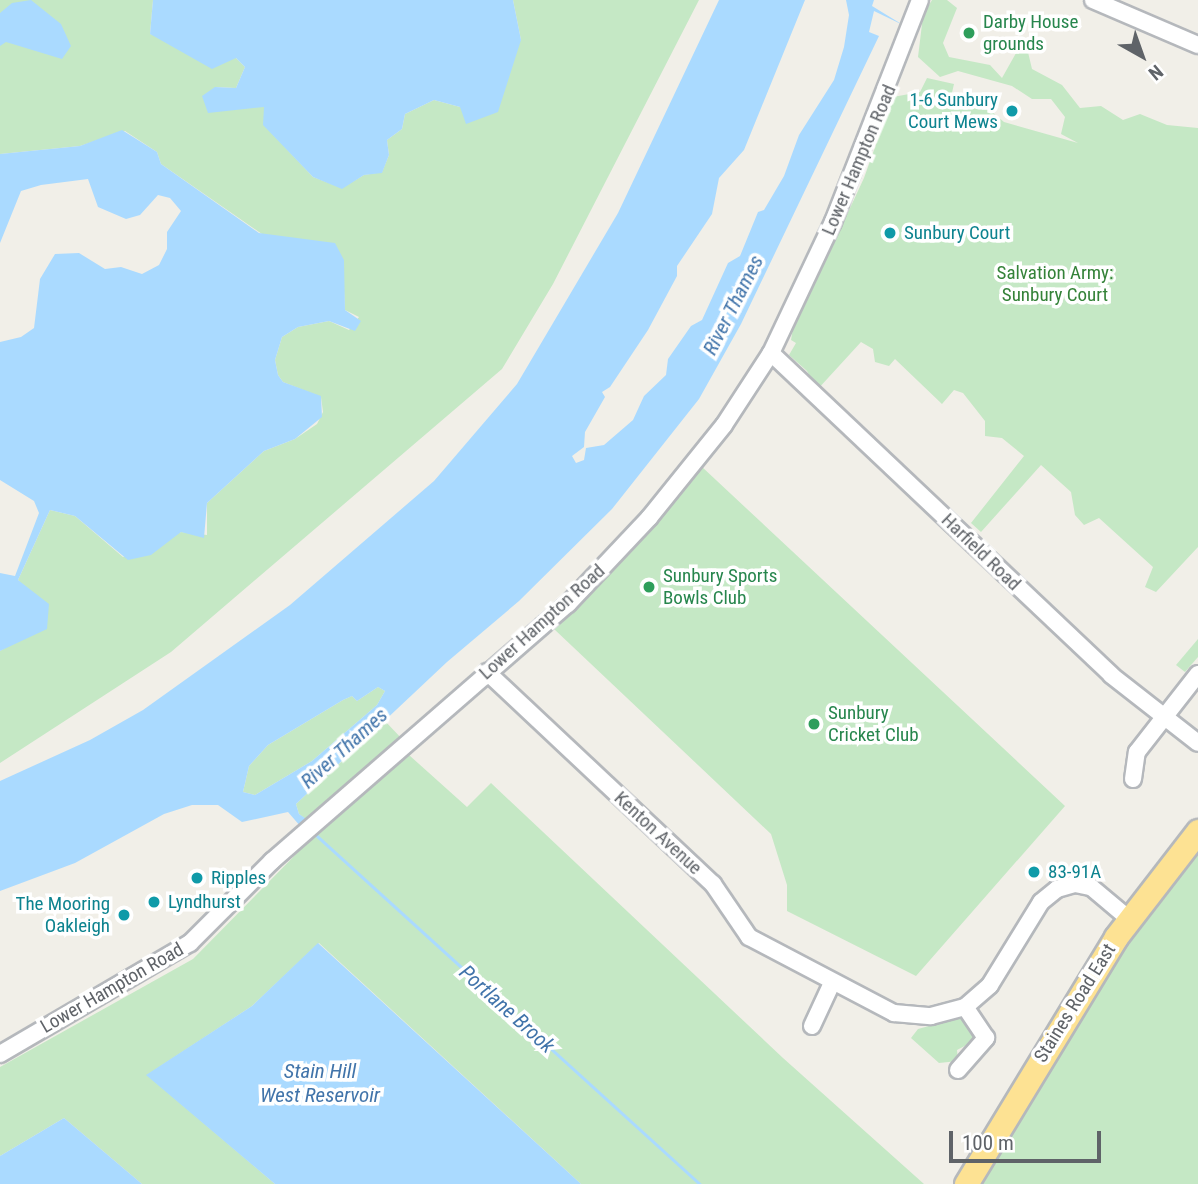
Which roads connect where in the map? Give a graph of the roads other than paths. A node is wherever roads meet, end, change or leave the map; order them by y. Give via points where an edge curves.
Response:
1 (920, 0) edge
2 (1093, 0) edge
3 (1198, 45) edge
4 (771, 353) junction
5 (487, 672) junction
6 (1198, 674) edge
7 (1163, 717) junction
8 (1198, 743) edge
9 (1133, 779) dead end
10 (1198, 831) edge
11 (1129, 919) junction
12 (832, 983) junction
13 (965, 1007) junction
14 (812, 1026) dead end
15 (0, 1054) edge
16 (958, 1070) dead end
17 (966, 1184) edge

1 - 4 street, Lower Hampton Road via 834,222
2 - 3 street
4 - 5 street, Lower Hampton Road via 724,425 649,518 568,604
4 - 7 street, Harfield Road via 1062,631
5 - 12 street, Kenton Avenue via 713,884 749,937
5 - 15 street, Lower Hampton Road via 258,874 190,943
6 - 7 street
7 - 8 street, Harfield Road
7 - 9 street via 1137,751
10 - 11 highway, Staines Road East
11 - 13 street via 1091,887 1074,884 1057,889 1041,902 990,985
11 - 17 highway, Staines Road East
12 - 13 street, Kenton Avenue via 912,1017
12 - 14 street
13 - 16 street via 986,1038

